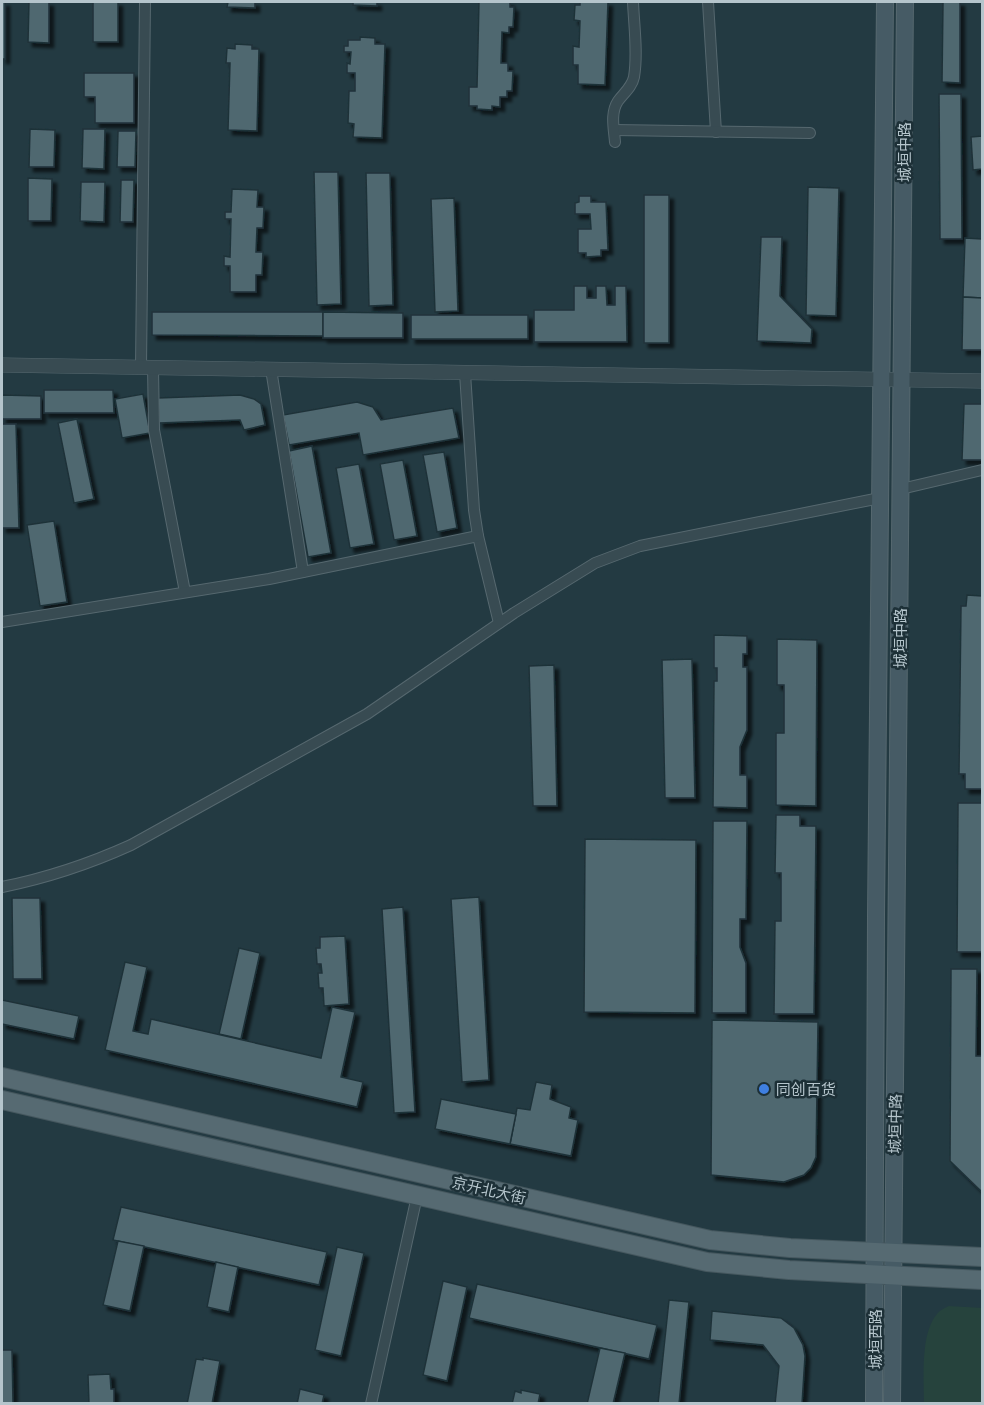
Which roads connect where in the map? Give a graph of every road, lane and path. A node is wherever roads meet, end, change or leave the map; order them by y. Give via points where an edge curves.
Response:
1 (145, 2) edge
2 (633, 2) edge
3 (708, 2) edge
4 (885, 2) edge
5 (905, 2) edge
6 (614, 130) junction
7 (716, 132) junction
8 (810, 133) dead end
9 (615, 142) dead end
10 (2, 365) edge
11 (147, 367) junction
12 (271, 369) junction
13 (465, 373) junction
14 (882, 379) junction
15 (902, 380) junction
16 (982, 381) edge
17 (982, 470) edge
18 (901, 489) junction
19 (880, 498) junction
20 (478, 536) junction
21 (303, 572) junction
22 (185, 592) junction
23 (2, 622) edge
24 (499, 623) junction
25 (2, 887) edge
26 (2, 1077) edge
27 (2, 1100) edge
28 (417, 1196) junction
29 (875, 1252) junction
30 (894, 1252) junction
31 (982, 1257) edge
32 (875, 1274) junction
33 (894, 1275) junction
34 (982, 1280) edge
35 (371, 1404) edge
36 (874, 1404) edge
37 (892, 1404) edge

1 - 11 street
2 - 6 street via 633,80 617,102
3 - 7 street
4 - 14 main road, 城垣中路
5 - 15 main road, 城垣中路
6 - 7 street
6 - 9 street
7 - 8 street
10 - 11 street
11 - 12 street
11 - 22 street via 154,430
12 - 13 street
12 - 21 street
13 - 14 street
13 - 20 street
14 - 15 street
14 - 19 main road, 城垣中路
15 - 16 street
15 - 18 main road, 城垣中路
17 - 18 street
18 - 30 main road, 城垣中路
19 - 24 street via 640,546 587,567
19 - 29 main road, 城垣中路
20 - 21 street
20 - 24 street
21 - 22 street
22 - 23 street
24 - 25 street via 367,714 131,845 95,862
26 - 29 main road, 京开北大街 via 684,1235 754,1245
27 - 28 main road, 京开北大街
28 - 32 main road, 京开北大街 via 707,1262
28 - 35 street
29 - 30 main road, 京开北大街
29 - 32 main road, 城垣中路
30 - 31 main road, 京开北大街
30 - 33 main road, 城垣中路
32 - 33 main road, 京开北大街
32 - 36 main road, 城垣西路
33 - 34 main road, 京开北大街
33 - 37 main road, 城垣西路

